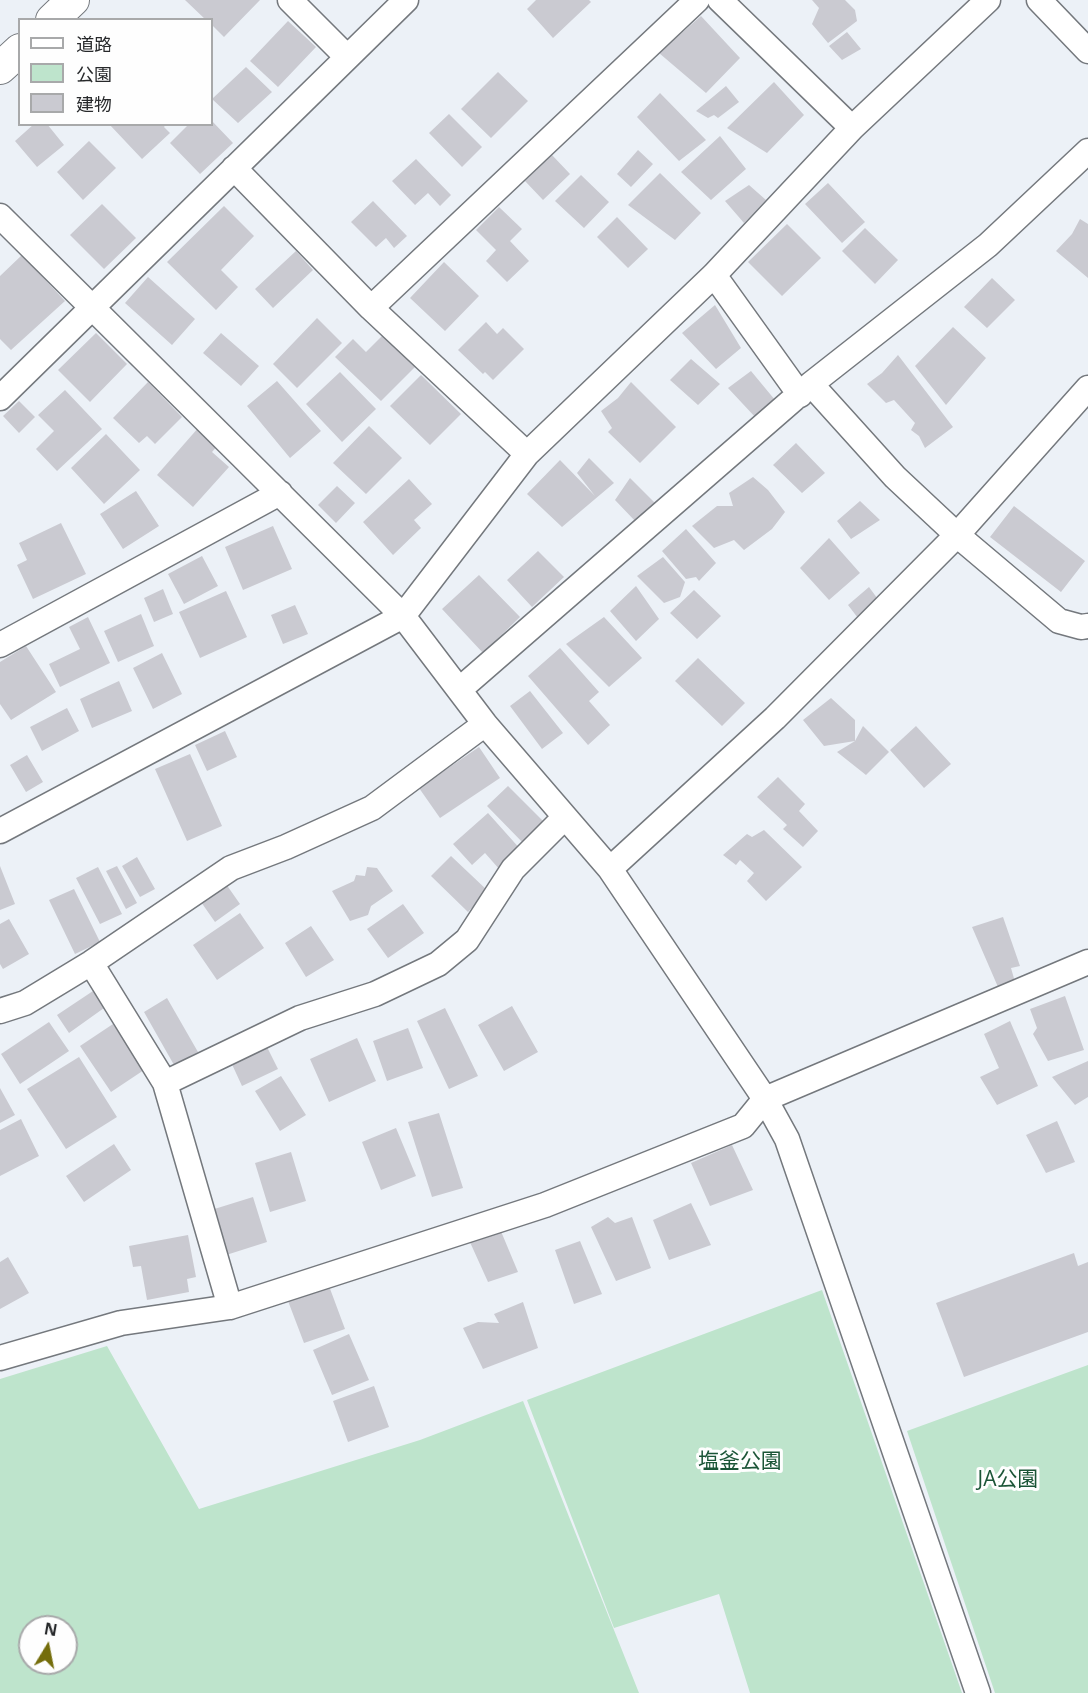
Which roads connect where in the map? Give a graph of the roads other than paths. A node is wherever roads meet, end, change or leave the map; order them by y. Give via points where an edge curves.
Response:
1 (73, 0) edge
2 (290, 0) edge
3 (406, 0) edge
4 (697, 0) edge
5 (720, 0) edge
6 (988, 0) edge
7 (1039, 0) edge
8 (54, 18) edge
9 (1088, 51) edge
10 (18, 52) edge
11 (347, 57) junction
12 (0, 68) edge
13 (852, 128) junction
14 (1088, 151) edge
15 (234, 168) junction
16 (0, 216) edge
17 (714, 275) junction
18 (371, 308) junction
19 (92, 310) junction
20 (1088, 388) edge
21 (805, 389) junction
22 (0, 398) edge
23 (527, 454) junction
24 (280, 493) junction
25 (957, 536) junction
26 (403, 616) junction
27 (1088, 626) edge
28 (0, 645) edge
29 (459, 690) junction
30 (485, 724) junction
31 (564, 818) junction
32 (0, 831) edge
33 (610, 869) junction
34 (1088, 962) edge
35 (91, 963) junction
36 (0, 1011) edge
37 (165, 1083) junction
38 (765, 1100) junction
39 (230, 1307) junction
40 (0, 1358) edge
41 (978, 1693) edge

1 - 8 street
2 - 11 street
3 - 11 street
4 - 18 street
5 - 13 street
6 - 13 street
7 - 9 street
10 - 12 street
11 - 15 street
13 - 17 street
14 - 21 street via 988,245
15 - 18 street
15 - 19 street
16 - 19 street
17 - 21 street
17 - 23 street
18 - 23 street
19 - 22 street
19 - 24 street
20 - 25 street
21 - 25 street
21 - 29 street
23 - 26 street
24 - 26 street
24 - 28 street
25 - 27 street via 1059,621
25 - 33 street via 775,718
26 - 29 street
26 - 32 street
29 - 30 street
30 - 31 street
30 - 35 street via 372,808 231,868
31 - 33 street
31 - 37 street via 513,869 467,940 438,964 375,994 300,1018
33 - 38 street
34 - 38 street
35 - 36 street via 26,1003
35 - 37 street
37 - 39 street
38 - 39 street via 743,1126 544,1205
38 - 41 street via 787,1139
39 - 40 street via 121,1323

